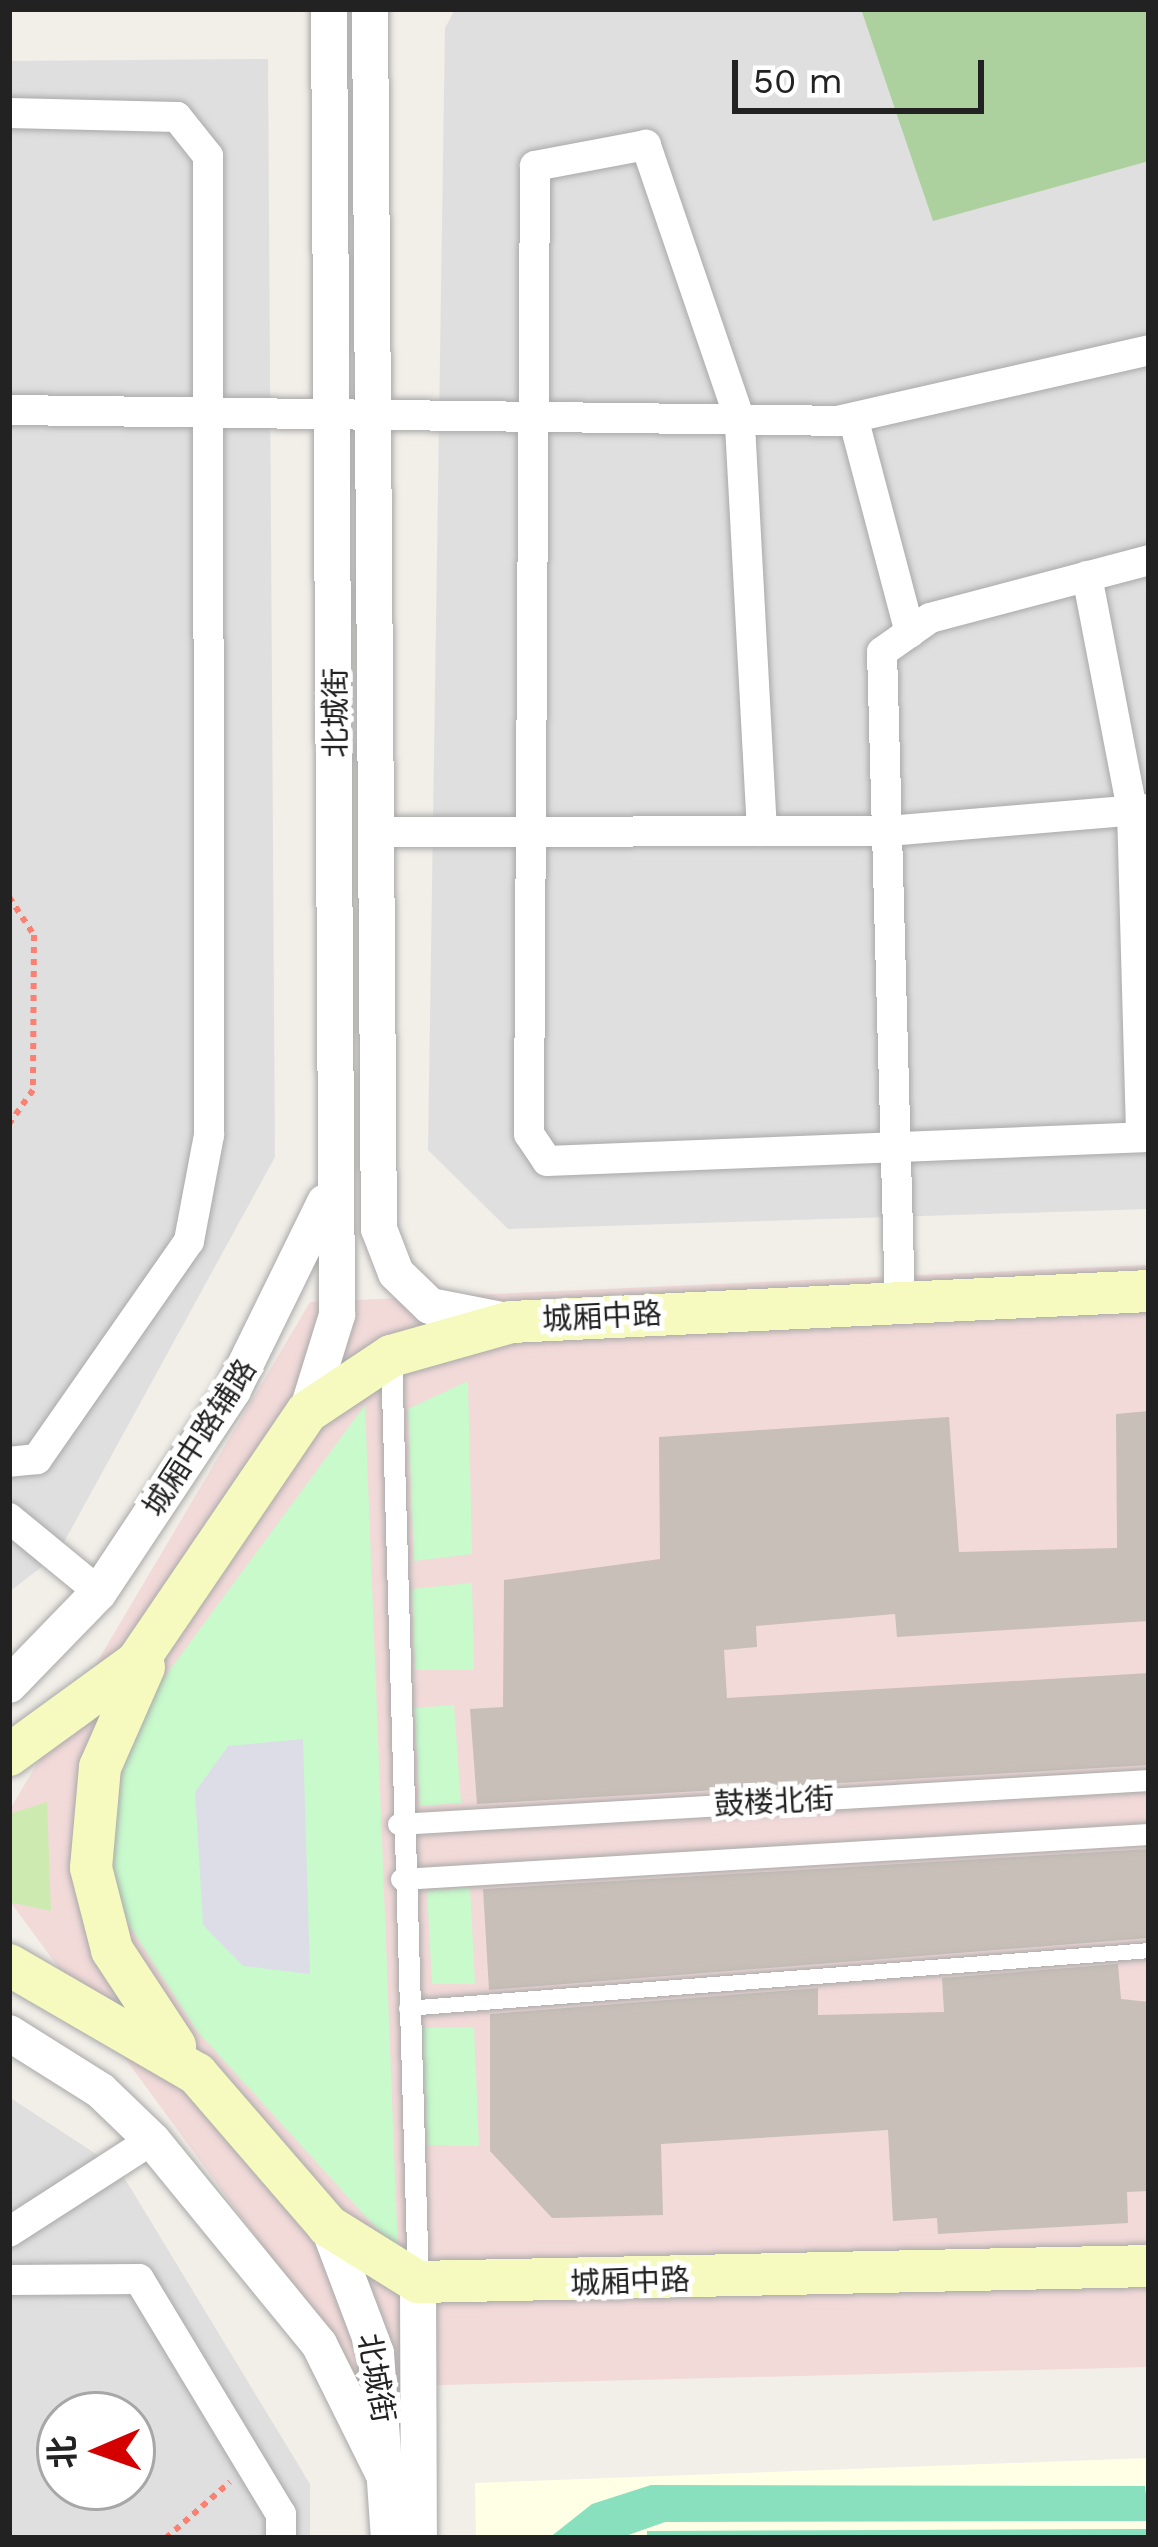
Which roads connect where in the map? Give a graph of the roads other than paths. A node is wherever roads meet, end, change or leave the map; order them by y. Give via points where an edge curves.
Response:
1 (329, 9) edge
2 (370, 9) edge
3 (9, 113) edge
4 (1149, 350) edge
5 (337, 409) junction
6 (9, 410) edge
7 (208, 410) junction
8 (854, 421) junction
9 (741, 422) junction
10 (531, 423) junction
11 (375, 425) junction
12 (1149, 560) edge
13 (1087, 576) junction
14 (910, 633) junction
15 (1140, 809) edge
16 (762, 831) junction
17 (888, 831) junction
18 (376, 832) junction
19 (530, 832) junction
20 (1145, 1137) edge
21 (894, 1151) junction
22 (335, 1158) junction
23 (1149, 1292) edge
24 (900, 1304) junction
25 (511, 1322) junction
26 (391, 1356) junction
27 (307, 1412) junction
28 (9, 1462) edge
29 (9, 1518) edge
30 (98, 1592) junction
31 (179, 1603) junction
32 (9, 1685) edge
33 (9, 1755) edge
34 (1149, 1780) edge
35 (398, 1823) junction
36 (1149, 1834) edge
37 (401, 1879) junction
38 (1149, 1950) edge
39 (9, 1965) edge
40 (406, 2008) junction
41 (9, 2033) edge
42 (197, 2074) junction
43 (152, 2140) junction
44 (328, 2226) junction
45 (9, 2232) edge
46 (1149, 2266) edge
47 (9, 2280) edge
48 (418, 2282) junction
49 (389, 2487) junction
50 (281, 2538) edge
51 (388, 2538) edge
52 (419, 2538) edge

1 - 5 street, 北城街
2 - 11 street, 北城街
3 - 7 street via 177,117 208,156
4 - 8 street
5 - 7 street
5 - 11 street
5 - 22 street, 北城街
6 - 7 street
7 - 28 street via 209,1135 188,1241 37,1460
8 - 9 street
8 - 14 street
9 - 10 street
9 - 10 street via 646,145 535,166
9 - 16 street
10 - 11 street
10 - 19 street
11 - 18 street, 北城街
12 - 13 street
13 - 14 street
13 - 15 street
14 - 17 street via 882,652
15 - 17 street
15 - 20 street
16 - 17 street
16 - 19 street
17 - 21 street
18 - 19 street
18 - 25 street, 北城街 via 384,1251 430,1306
19 - 21 street via 530,1134 547,1161
20 - 21 street
21 - 24 street
22 - 27 street, 北城街 via 338,1315
22 - 30 street, 城厢中路辅路 via 290,1291
23 - 24 main road, 城厢中路
24 - 25 main road, 城厢中路
25 - 26 main road, 城厢中路
26 - 27 main road, 城厢中路
26 - 35 street
27 - 31 main road, 城厢中路
29 - 30 street
30 - 32 street, 城厢中路辅路
31 - 33 main road, 城厢中路 via 111,1688
31 - 42 main road, 城厢中路 via 106,1746 89,1839 112,1950
34 - 35 street, 鼓楼北街
35 - 37 street
36 - 37 street, 鼓楼北街
37 - 40 street
38 - 40 lane
39 - 42 main road, 城厢中路
40 - 48 street
41 - 43 street via 101,2090
42 - 44 main road, 城厢中路
43 - 45 street
43 - 49 street via 319,2344
44 - 48 main road, 城厢中路
44 - 49 street, 北城街 via 376,2353
46 - 48 main road, 城厢中路
47 - 50 street via 139,2279 281,2514
48 - 52 street, 北城街
49 - 51 street, 北城街

